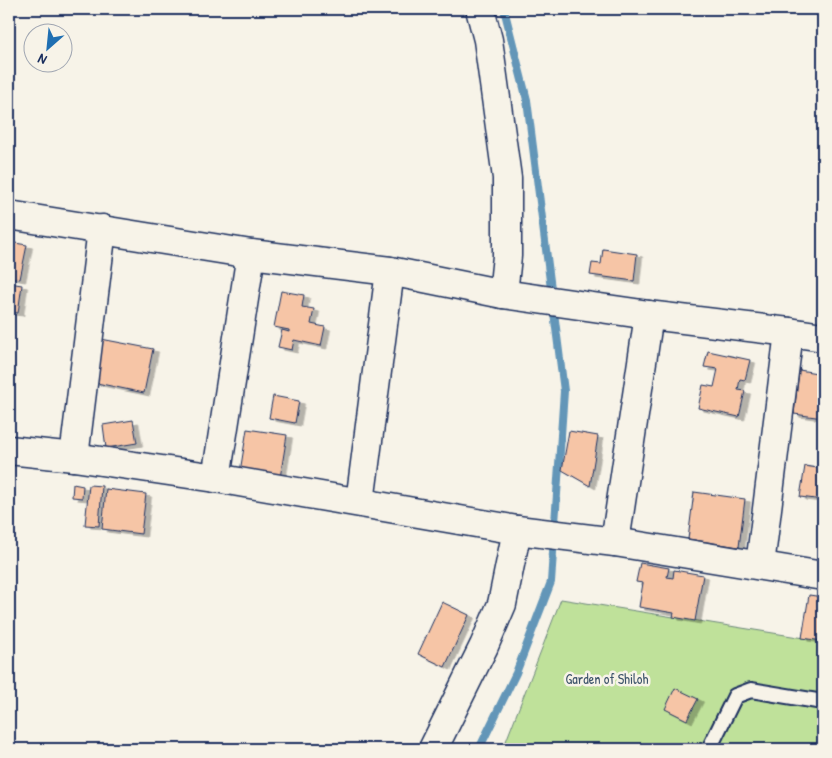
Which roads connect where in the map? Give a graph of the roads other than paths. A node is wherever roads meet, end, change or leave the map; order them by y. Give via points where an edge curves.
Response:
1 (480, 9) edge
2 (9, 215) edge
3 (102, 229) junction
4 (251, 254) junction
5 (390, 271) junction
6 (503, 294) junction
7 (648, 315) junction
8 (788, 332) junction
9 (823, 337) edge
10 (9, 450) edge
11 (74, 457) junction
12 (216, 478) junction
13 (360, 502) junction
14 (517, 530) junction
15 (615, 542) junction
16 (760, 566) junction
17 (823, 576) edge
18 (823, 702) edge
19 (433, 749) edge
20 (709, 749) edge

1 - 6 street via 488,40 507,178 507,256
2 - 3 street
3 - 4 street
3 - 11 street
4 - 5 street
4 - 12 street
5 - 6 street
5 - 13 street
6 - 7 street
7 - 8 street
7 - 15 street
8 - 9 street
8 - 16 street
10 - 11 street
11 - 12 street
12 - 13 street
13 - 14 street
14 - 15 street
14 - 19 street via 502,604
15 - 16 street
16 - 17 street
18 - 20 lane via 751,690 735,696

